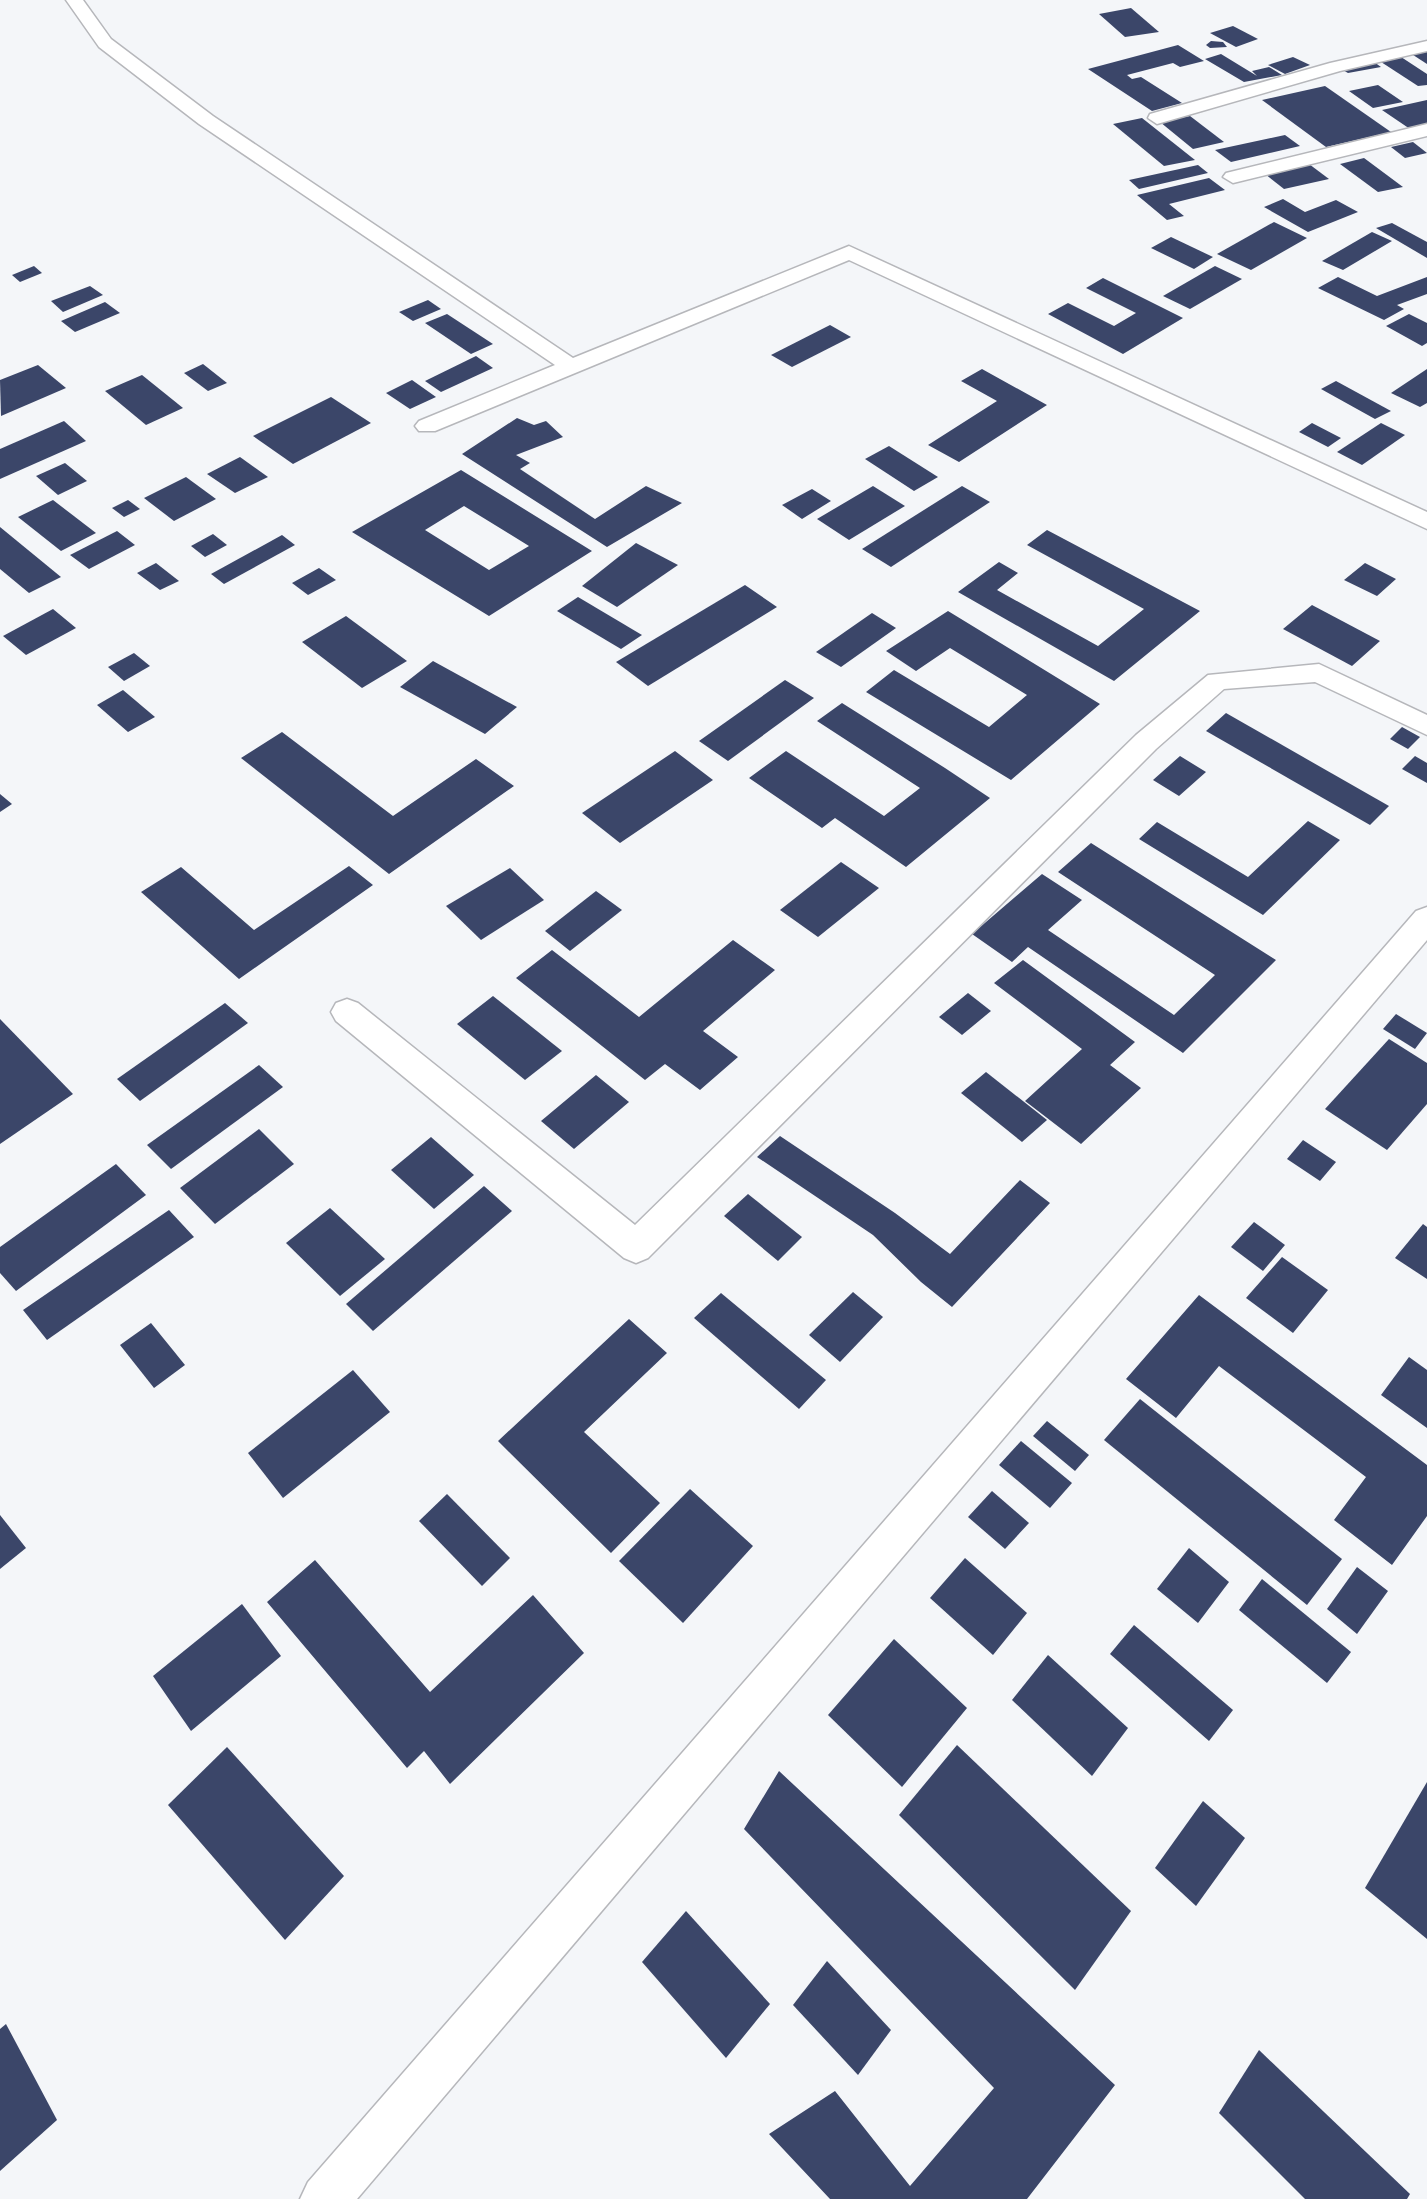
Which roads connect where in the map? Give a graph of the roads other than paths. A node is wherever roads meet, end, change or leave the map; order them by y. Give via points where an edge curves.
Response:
1 (74, 0) edge
2 (1427, 46) edge
3 (1157, 118) dead end
4 (1427, 130) edge
5 (1233, 177) dead end
6 (572, 367) junction
7 (427, 426) dead end
8 (1427, 521) edge
9 (1427, 726) edge
10 (1427, 919) edge
11 (347, 1012) dead end
12 (325, 2199) edge

1 - 6 street via 105,43 206,120
2 - 3 street via 1336,67
4 - 5 street
6 - 7 street
6 - 8 street via 849,252
9 - 11 street via 1319,673 1216,681 1146,742 636,1247
10 - 12 street

